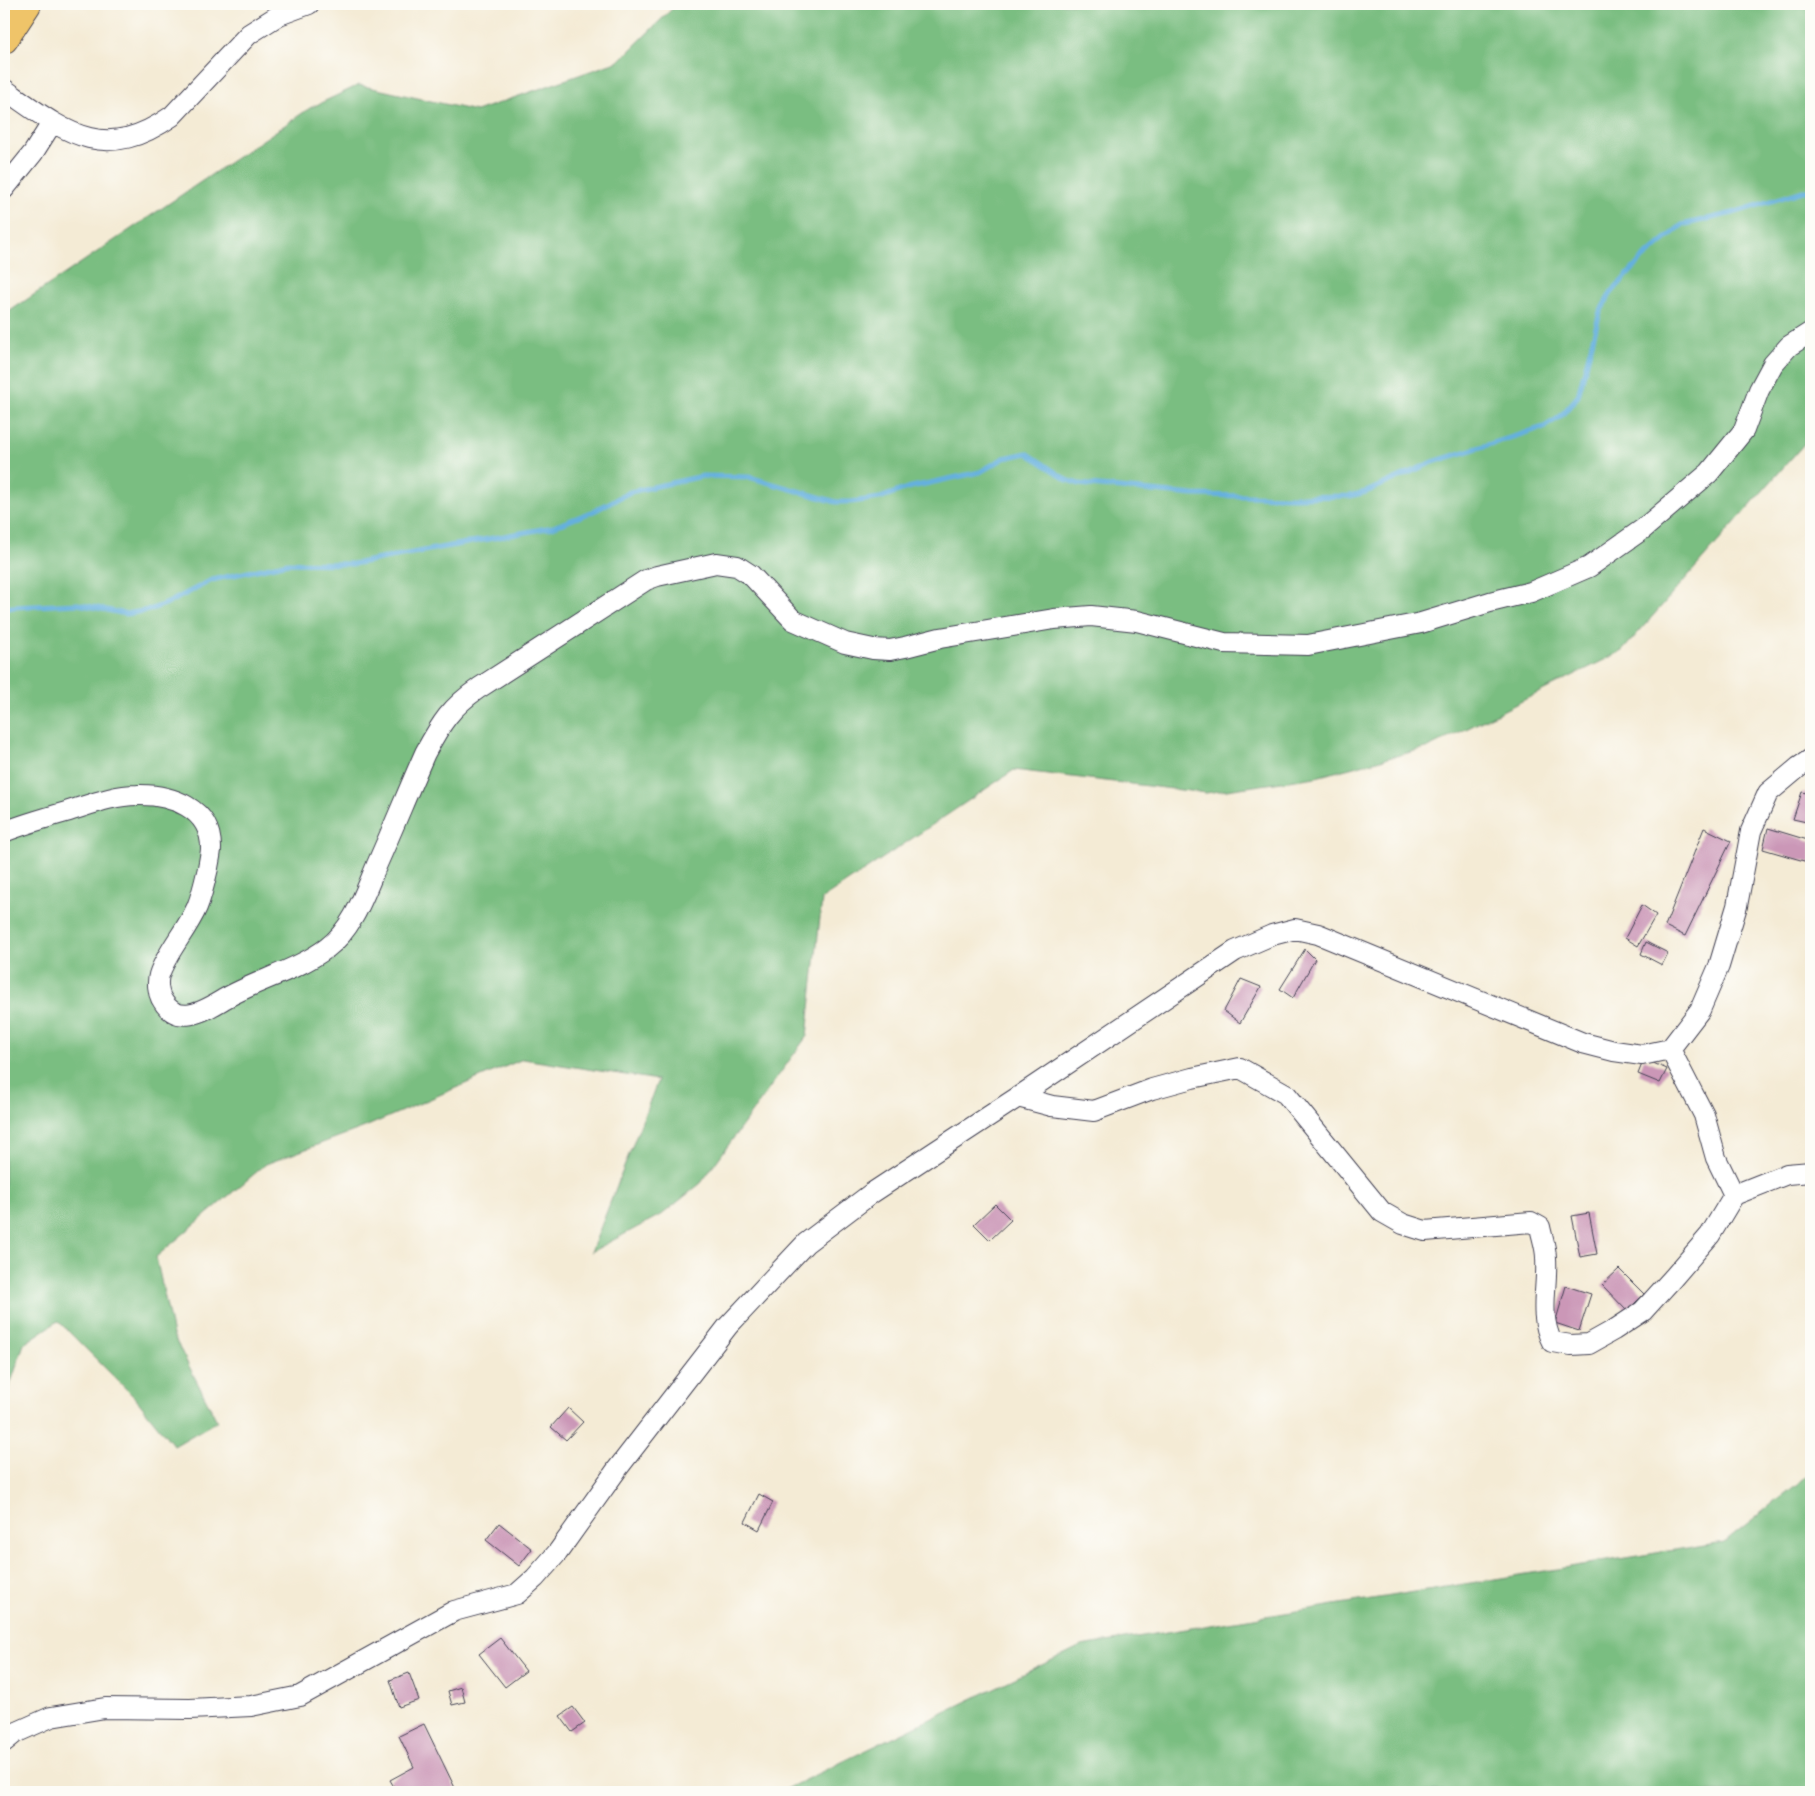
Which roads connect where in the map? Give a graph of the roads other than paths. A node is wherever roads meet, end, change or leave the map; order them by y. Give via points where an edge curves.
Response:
1 (27, 4) edge
2 (309, 4) edge
3 (4, 39) edge
4 (4, 89) edge
5 (48, 120) junction
6 (4, 189) edge
7 (1811, 332) edge
8 (1811, 759) edge
9 (4, 832) edge
10 (1670, 1049) junction
11 (1018, 1097) junction
12 (1811, 1172) edge
13 (1734, 1195) junction
14 (4, 1742) edge

1 - 3 highway
2 - 5 street via 279,15 249,34 172,116 157,126 125,138 92,140
4 - 5 street
5 - 6 street via 33,153
7 - 9 street via 1789,346 1773,364 1744,430 1709,473 1643,529 1590,567 1531,592 1421,623 1308,645 1224,643 1137,621 1092,616 1054,619 940,638 890,650 873,650 845,643 793,620 751,574 737,566 716,563 646,580 462,699 451,710 425,753 360,904 339,938 312,958 246,987 200,1013 185,1015 170,1009 160,997 158,982 162,968 189,925 206,877 211,848 209,834 204,820 194,810 158,796 137,795 86,806
8 - 10 street via 1768,793 1751,831 1737,906 1719,966 1700,1010
10 - 11 street via 1642,1055 1583,1043 1318,934 1295,929 1272,934 1235,951
10 - 13 street via 1704,1116 1716,1158
11 - 13 street via 1052,1106 1094,1111 1160,1087 1240,1068 1286,1094 1382,1212 1403,1224 1425,1231 1531,1222 1540,1227 1546,1256 1543,1310 1548,1334 1552,1342 1570,1345 1589,1344 1643,1311 1710,1235
11 - 14 street via 872,1193 806,1243 728,1326 618,1468 558,1552 517,1594 454,1611 300,1696 250,1706 105,1708 51,1717 15,1733
12 - 13 street via 1787,1174

